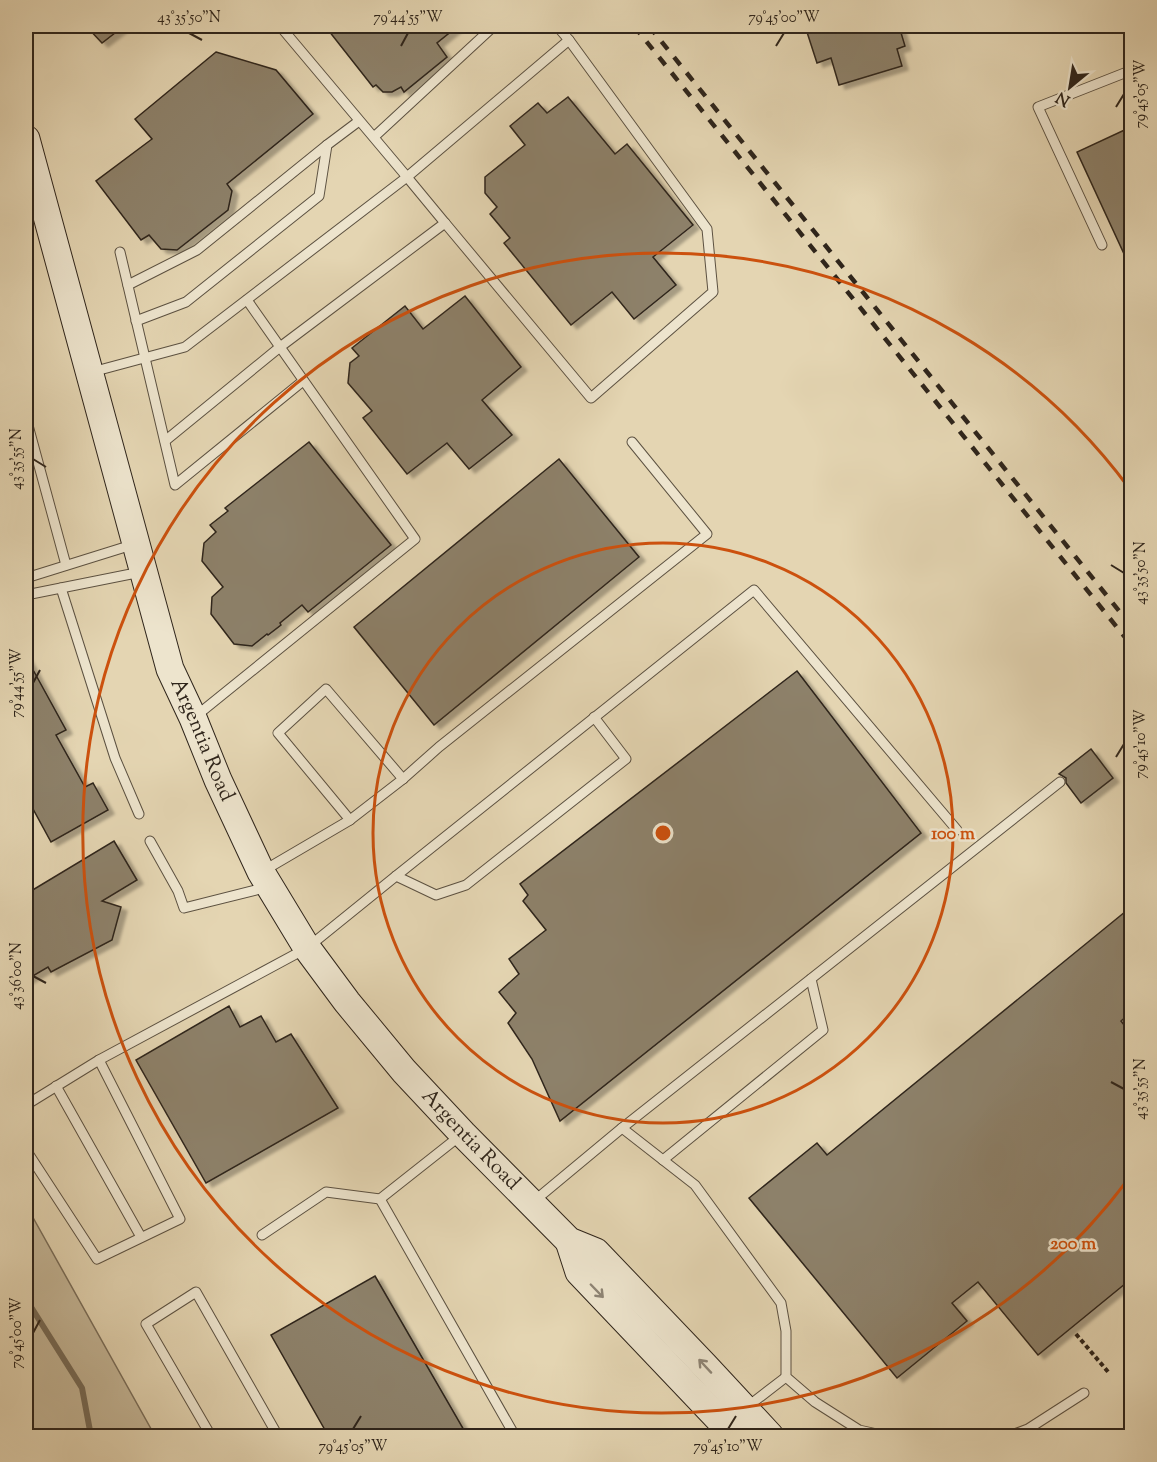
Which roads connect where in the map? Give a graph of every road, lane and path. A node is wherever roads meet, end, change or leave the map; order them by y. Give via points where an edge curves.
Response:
1 (280, 26) edge
2 (494, 26) edge
3 (557, 26) edge
4 (569, 40) junction
5 (1131, 70) edge
6 (359, 121) junction
7 (374, 137) junction
8 (26, 139) edge
9 (327, 145) junction
10 (406, 177) junction
11 (445, 223) junction
12 (1102, 244) dead end
13 (120, 252) dead end
14 (128, 285) junction
15 (247, 300) junction
16 (136, 321) junction
17 (280, 347) junction
18 (146, 358) junction
19 (90, 373) junction
20 (303, 381) junction
21 (26, 418) edge
22 (165, 441) junction
23 (632, 442) dead end
24 (135, 544) junction
25 (66, 566) junction
26 (144, 571) junction
27 (26, 578) edge
28 (61, 588) junction
29 (26, 595) edge
30 (594, 717) junction
31 (193, 718) junction
32 (403, 779) junction
33 (1060, 782) dead end
34 (139, 814) dead end
35 (350, 820) junction
36 (957, 830) dead end
37 (150, 841) dead end
38 (396, 876) junction
39 (266, 879) junction
40 (307, 948) junction
41 (811, 978) junction
42 (99, 1060) junction
43 (56, 1086) junction
44 (26, 1105) edge
45 (622, 1128) junction
46 (463, 1134) junction
47 (26, 1150) edge
48 (663, 1160) junction
49 (380, 1200) junction
50 (531, 1203) junction
51 (262, 1235) dead end
52 (141, 1238) junction
53 (569, 1241) junction
54 (1076, 1334) dead end
55 (1109, 1373) dead end
56 (786, 1377) junction
57 (1084, 1394) dead end
58 (744, 1409) junction
59 (211, 1437) edge
60 (278, 1437) edge
61 (515, 1437) edge
62 (735, 1437) edge
63 (770, 1437) edge
64 (886, 1437) edge
65 (1009, 1437) edge

1 - 6 lane
2 - 7 lane
3 - 4 lane
4 - 10 lane
4 - 11 lane via 707,229 713,292 591,398
5 - 12 lane via 1038,107
6 - 7 lane
6 - 9 lane
7 - 10 lane
8 - 19 street, Argentia Road
9 - 14 lane via 197,250
9 - 16 lane via 319,196 186,302
10 - 11 lane
10 - 15 lane
11 - 17 lane
13 - 14 lane
14 - 16 lane
15 - 17 lane
15 - 18 lane via 185,347
16 - 18 lane
17 - 20 lane
17 - 22 lane
18 - 19 lane
18 - 22 lane
19 - 24 street, Argentia Road
20 - 22 lane via 175,485
20 - 31 lane via 415,539
21 - 25 lane
23 - 32 lane via 707,534
24 - 25 lane
24 - 26 street, Argentia Road
25 - 27 lane
26 - 28 lane
26 - 31 street, Argentia Road via 170,669
28 - 29 lane
28 - 34 lane via 115,758
30 - 36 lane via 754,590
30 - 38 lane
30 - 38 lane via 626,759 466,885 436,895
31 - 39 street, Argentia Road
32 - 35 lane
32 - 35 lane via 326,689 278,733
33 - 41 lane
35 - 39 lane
37 - 39 lane via 184,908
38 - 40 lane
39 - 40 street, Argentia Road
40 - 42 lane
40 - 46 street, Argentia Road via 404,1071
41 - 45 lane
41 - 48 lane via 823,1030
42 - 43 lane
42 - 52 lane via 180,1219
43 - 44 lane
43 - 52 lane
45 - 48 lane
45 - 50 lane
46 - 49 lane
46 - 50 street, Argentia Road
47 - 52 lane via 97,1259
48 - 56 lane via 695,1185 781,1303 786,1331
49 - 51 lane via 326,1192
49 - 61 lane
50 - 53 street, Argentia Road
58 -> 53 street, Argentia Road via 596,1252
53 -> 62 street, Argentia Road via 579,1272
54 - 55 path
56 - 58 lane
56 - 64 lane via 815,1402 859,1430
57 - 65 lane
58 - 63 street, Argentia Road
59 - 60 lane via 146,1324 196,1292

